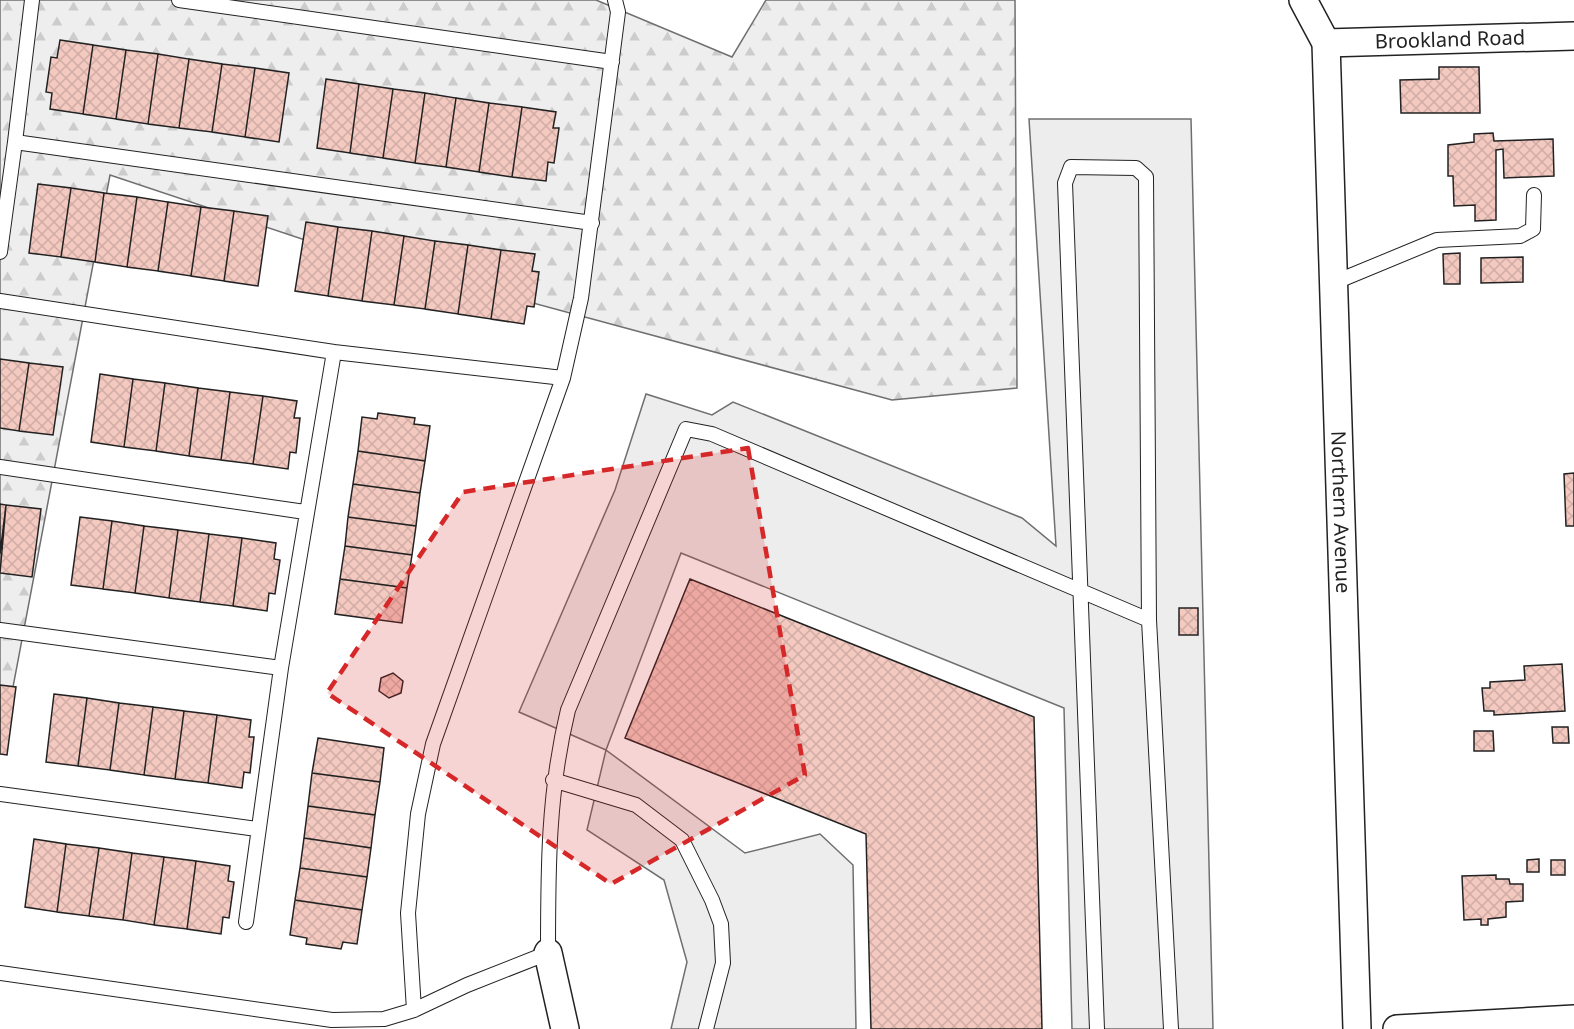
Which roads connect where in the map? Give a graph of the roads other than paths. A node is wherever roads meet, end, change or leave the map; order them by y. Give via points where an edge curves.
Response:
1 (32, 0) edge
2 (179, 0) edge
3 (615, 0) edge
4 (1303, 0) edge
5 (1574, 36) edge
6 (1326, 43) junction
7 (612, 62) junction
8 (15, 142) junction
9 (1534, 195) dead end
10 (592, 223) junction
11 (0, 252) edge
12 (1333, 283) junction
13 (0, 301) edge
14 (334, 352) junction
15 (563, 378) junction
16 (0, 467) edge
17 (305, 512) junction
18 (1080, 591) junction
19 (1149, 620) junction
20 (0, 630) edge
21 (281, 668) junction
22 (554, 780) junction
23 (0, 794) edge
24 (257, 829) junction
25 (246, 922) dead end
26 (548, 953) junction
27 (0, 973) edge
28 (414, 1010) junction
29 (1574, 1019) edge
30 (565, 1029) edge
31 (706, 1029) edge
32 (1097, 1029) edge
33 (1172, 1029) edge
34 (1357, 1029) edge
35 (1397, 1029) edge

1 - 8 lane
2 - 7 lane
3 - 7 lane via 618,12
4 - 6 street, Northern Avenue
5 - 6 street, Brookland Road
6 - 12 street, Northern Avenue
7 - 10 lane
8 - 10 lane
8 - 11 lane
9 - 12 lane via 1533,229 1520,236 1437,240
10 - 15 lane
12 - 34 street, Northern Avenue
13 - 14 lane
14 - 15 lane
14 - 17 lane
15 - 28 lane via 433,744 411,870 408,913
16 - 17 lane
17 - 21 lane
18 - 19 lane
18 - 19 lane via 1065,183 1071,167 1136,168 1146,177
18 - 22 lane via 712,434 686,429 568,710
18 - 32 lane
19 - 33 lane
20 - 21 lane
21 - 24 lane
22 - 26 lane via 548,862
22 - 31 lane via 636,805 682,840 721,924 723,963
23 - 24 lane
24 - 25 lane
26 - 28 lane
26 - 30 street
27 - 28 lane via 332,1020 384,1019
29 - 35 street

